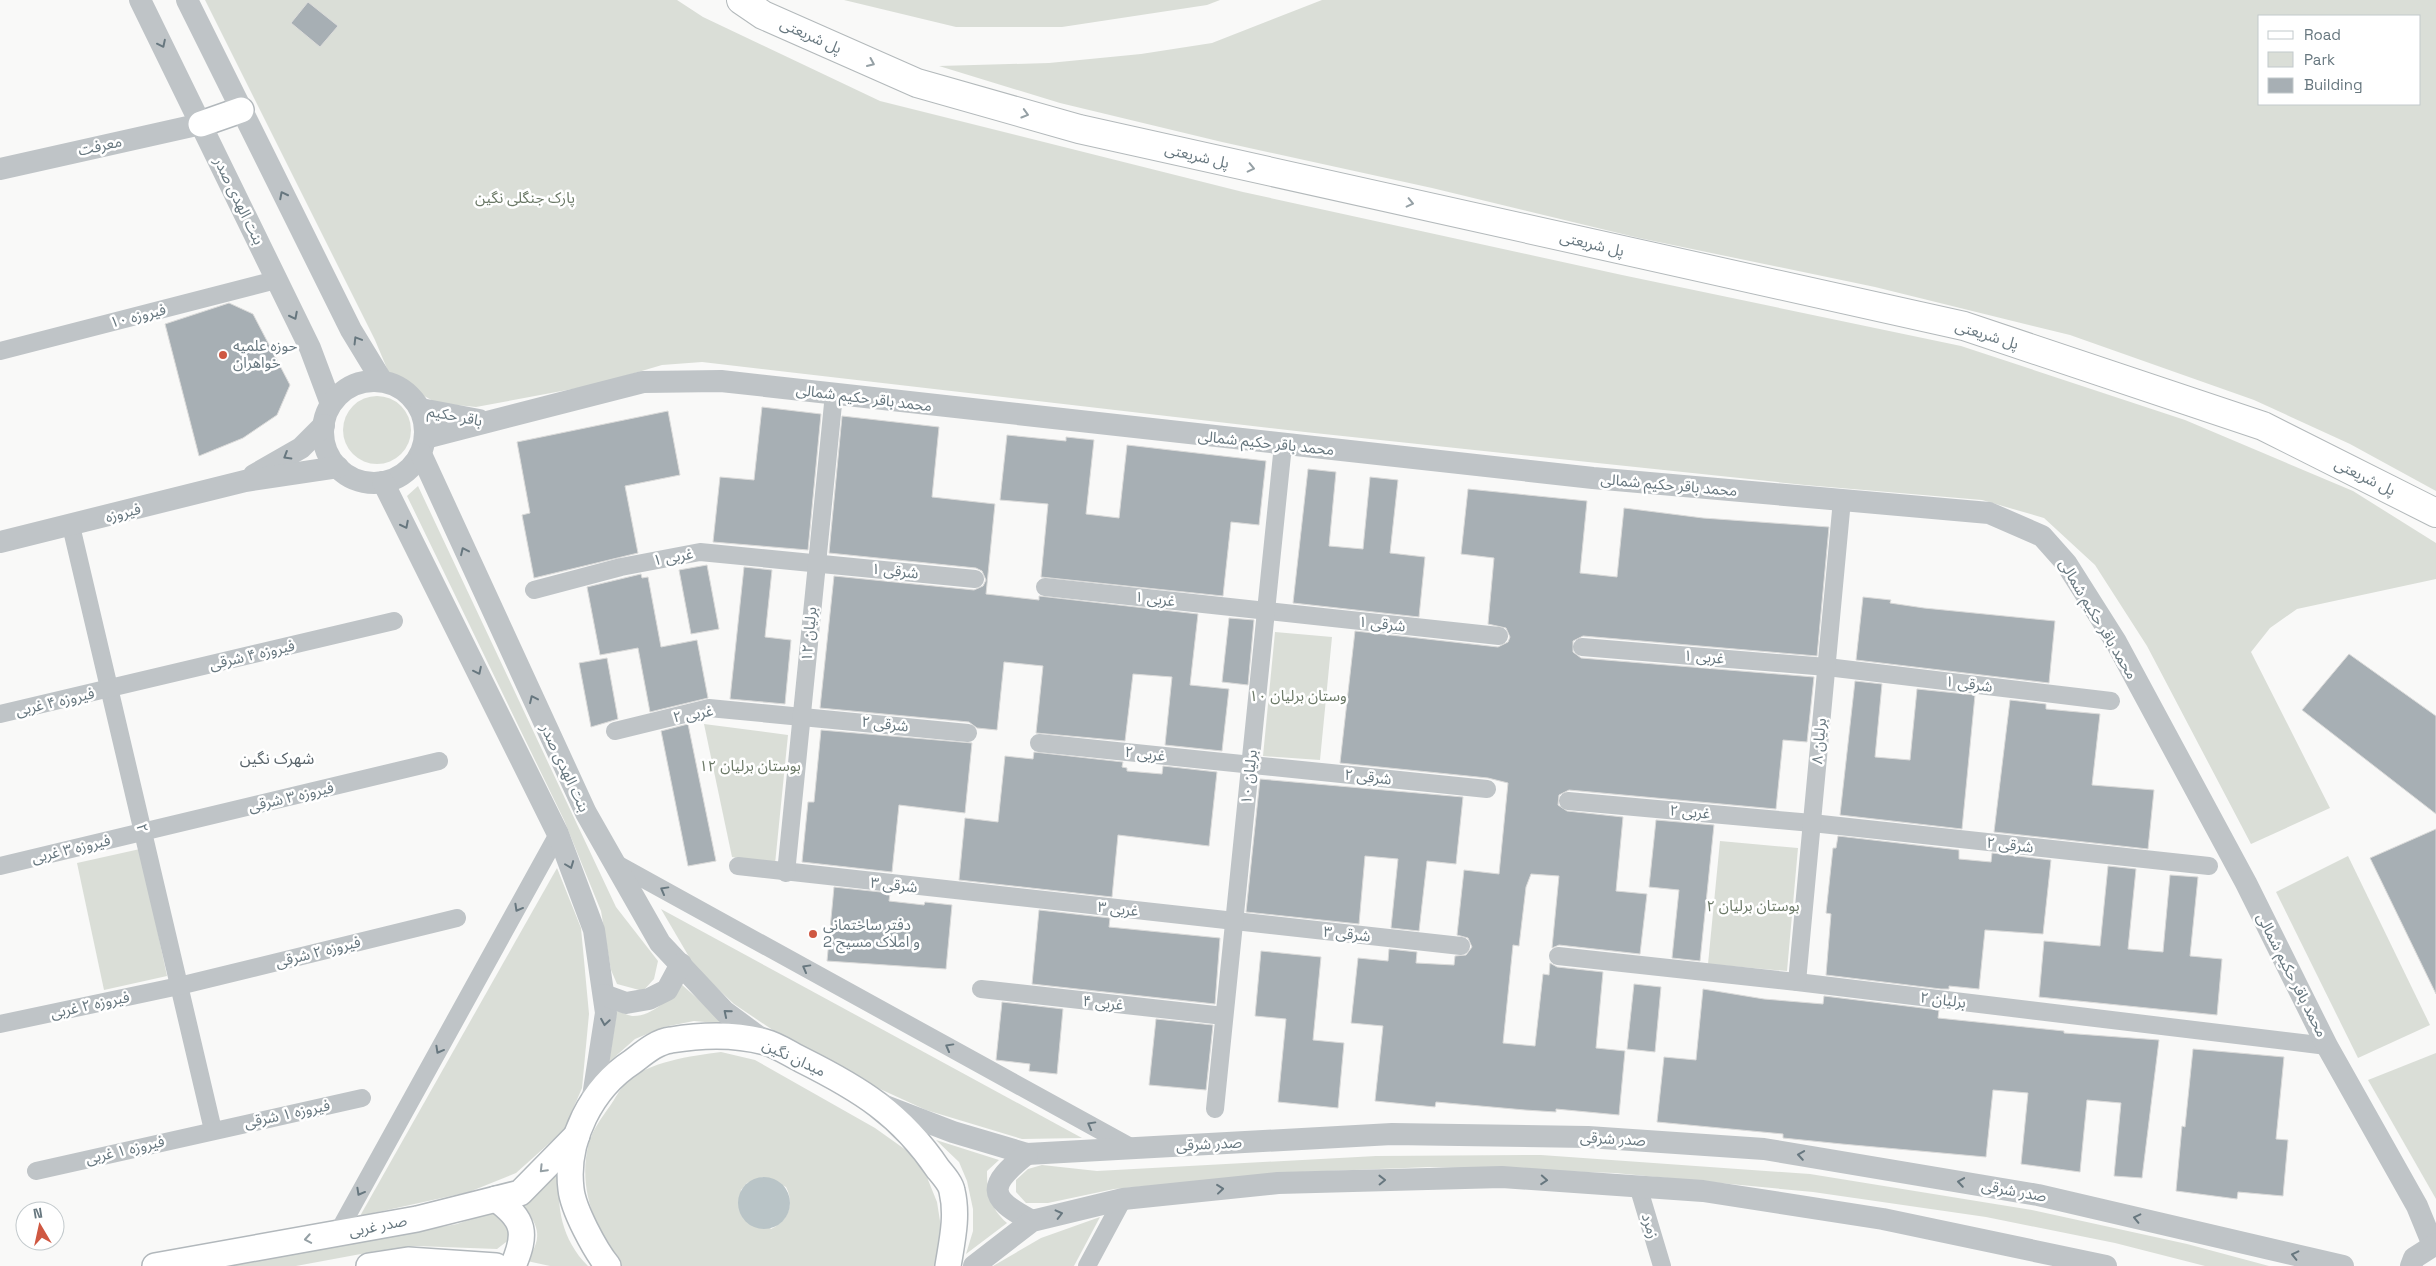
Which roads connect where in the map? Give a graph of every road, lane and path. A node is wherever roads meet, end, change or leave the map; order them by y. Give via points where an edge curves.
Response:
1 (140, 0) edge
2 (187, 0) edge
3 (741, 0) edge
4 (241, 110) junction
5 (201, 124) junction
6 (0, 169) edge
7 (276, 280) junction
8 (0, 352) edge
9 (382, 381) junction
10 (834, 394) junction
11 (420, 409) junction
12 (328, 414) junction
13 (490, 422) junction
14 (1283, 445) junction
15 (423, 446) junction
16 (338, 467) junction
17 (245, 481) junction
18 (383, 482) junction
19 (1842, 500) junction
20 (2436, 513) edge
21 (70, 526) junction
22 (0, 542) edge
23 (816, 563) junction
24 (975, 579) dead end
25 (1045, 586) dead end
26 (534, 590) dead end
27 (1265, 612) junction
28 (394, 622) dead end
29 (1499, 636) dead end
30 (1582, 647) dead end
31 (1826, 667) junction
32 (109, 689) junction
33 (2111, 701) dead end
34 (0, 714) edge
35 (802, 716) junction
36 (615, 731) dead end
37 (968, 733) dead end
38 (1039, 743) dead end
39 (439, 761) dead end
40 (1250, 765) junction
41 (1487, 789) dead end
42 (1568, 801) dead end
43 (1812, 824) junction
44 (143, 832) junction
45 (558, 834) junction
46 (612, 861) junction
47 (0, 866) edge
48 (738, 866) dead end
49 (2209, 866) dead end
50 (786, 873) junction
51 (1002, 897) joint
52 (457, 918) dead end
53 (1234, 922) junction
54 (1461, 946) dead end
55 (1558, 956) dead end
56 (681, 964) junction
57 (1796, 982) junction
58 (179, 986) junction
59 (981, 989) dead end
60 (604, 995) junction
61 (1224, 1016) junction
62 (0, 1024) edge
63 (766, 1042) junction
64 (2327, 1046) junction
65 (362, 1098) dead end
66 (592, 1103) junction
67 (880, 1104) junction
68 (1214, 1109) dead end
69 (213, 1130) junction
70 (577, 1135) junction
71 (1134, 1149) junction
72 (1027, 1154) junction
73 (36, 1171) dead end
74 (1638, 1186) junction
75 (496, 1199) junction
76 (1123, 1199) junction
77 (1032, 1221) junction
78 (336, 1234) junction
79 (2434, 1244) edge
80 (2067, 1261) edge
81 (155, 1266) edge
82 (369, 1266) edge
83 (496, 1266) edge
84 (513, 1266) edge
85 (608, 1266) edge
86 (948, 1266) edge
87 (974, 1266) edge
88 (1088, 1266) edge
89 (1662, 1266) edge
90 (2106, 1266) edge
91 (2343, 1266) edge
92 (2410, 1266) edge

1 -> 5 street, بنت الهدی صدر
2 - 4 street
3 -> 20 main road, پل شریعتی via 763,15 917,83 1079,130 1964,326 2263,426
4 - 5 main road
9 -> 4 street via 351,330
5 - 6 street, معرفت
5 - 7 street, بنت الهدی صدر
7 - 8 street, فیروزه ۱۰
7 -> 12 street, بنت الهدی صدر via 310,348
9 - 11 street via 398,386
9 - 12 street via 368,381 341,393
10 - 13 street, محمد باقر حکیم شمالی via 720,382 643,382
10 - 14 street, محمد باقر حکیم شمالی
10 - 23 street, برلیان ۱۲
11 - 13 street, باقر حکیم
11 - 15 street via 425,423
12 - 16 street via 324,440 328,455
12 -> 17 street via 301,448
13 - 15 street, باقر حکیم
14 - 19 street, محمد باقر حکیم شمالی
14 - 27 street, برلیان ۱۰
15 - 18 street via 412,468
46 -> 15 street, بنت الهدی صدر via 586,812
16 - 17 street
16 - 18 street via 351,477 366,482
17 - 21 street, فیروزه
18 -> 45 street
19 - 31 street, برلیان ۸
19 - 64 street, محمد باقر حکیم شمالی via 1989,513 2042,536 2066,563 2116,642 2246,883
21 - 22 street, فیروزه
21 - 32 street, ۲
23 - 24 street, ۱ شرقی
23 - 26 street, ۱ غربی via 700,552 621,567
23 - 35 street, برلیان ۱۲
25 - 27 street, ۱ غربی
27 - 29 street, ۱ شرقی
27 - 40 street, برلیان ۱۰
28 - 32 street, فیروزه ۴ شرقی
30 - 31 street, ۱ غربی
31 - 33 street, ۱ شرقی
31 - 43 street, برلیان ۸
32 - 34 street, فیروزه ۴ غربی
32 - 44 street, ۲
35 - 36 street, ۲ غربی via 709,708
35 - 37 street, ۲ شرقی
35 - 50 street, برلیان ۱۲
38 - 40 street, ۲ غربی
39 - 44 street, فیروزه ۳ شرقی
40 - 41 street, ۲ شرقی
40 - 53 street, برلیان ۱۰
42 - 43 street, ۲ غربی
43 - 49 street, ۲ شرقی
43 - 57 street, برلیان ۸
44 - 47 street, فیروزه ۳ غربی
44 - 58 street, ۲
45 -> 60 street via 594,930
45 -> 78 street
46 - 56 street, بنت الهدی صدر via 660,943
71 -> 46 street
48 - 50 street
50 - 51 street, ۳ شرقی
51 - 53 street, ۳ غربی
52 - 58 street, فیروزه ۲ شرقی
53 - 54 street, ۳ شرقی
53 - 61 street, برلیان ۱۰
55 - 57 street, برلیان ۲
56 - 60 street via 667,990 649,999 626,1003
63 -> 56 street, بنت الهدی صدر via 725,1012
57 - 64 street, برلیان ۲
58 - 62 street, فیروزه ۲ غربی
58 - 69 street, ۲
59 - 61 street, ۴ غربی
60 -> 66 street via 606,1013
61 - 68 street, برلیان ۱۰
63 - 66 main road, میدان نگین via 724,1036 659,1043 621,1069
63 - 67 main road, میدان نگین via 829,1073
64 - 79 street, محمد باقر حکیم شمالی via 2417,1206
65 - 69 street, فیروزه ۱ شرقی
66 - 70 main road, میدان نگین
67 - 72 street, صدر شرقی via 953,1132
67 - 86 main road, میدان نگین via 921,1143 952,1189 955,1226
69 - 73 street, فیروزه ۱ غربی
70 -> 75 main road, صدر غربی via 520,1193
70 - 85 main road, میدان نگین via 571,1161 571,1189 597,1252
71 - 72 street, صدر شرقی
91 -> 71 street, صدر شرقی via 2038,1194 1764,1149 1588,1137 1392,1134
72 - 77 street via 1003,1173 998,1190 1000,1199 1010,1210
76 -> 74 street via 1278,1183 1502,1177
74 - 80 street via 1703,1191 1883,1219
74 - 89 street, زمرد
75 - 78 main road, صدر غربی via 417,1219
75 - 84 main road via 512,1211 522,1226 521,1248
77 -> 76 street
76 - 88 street
77 - 87 street
78 -> 81 main road, صدر غربی
79 - 92 street via 2414,1258
80 - 90 street
82 - 83 main road via 408,1260

